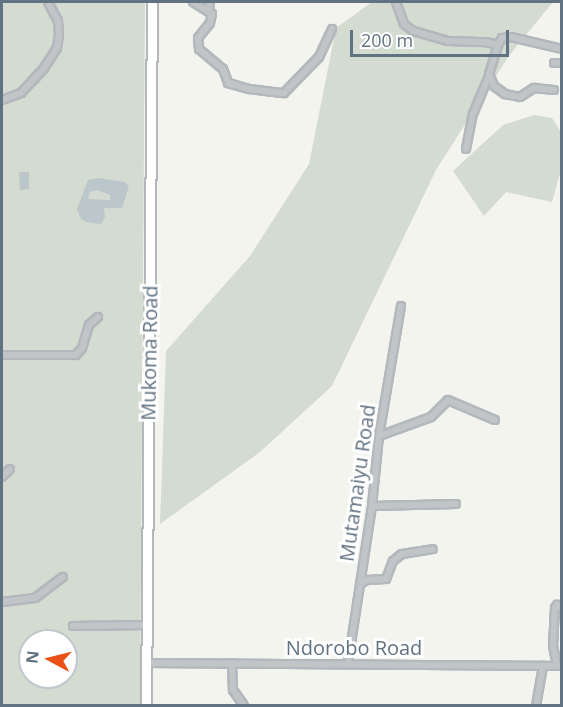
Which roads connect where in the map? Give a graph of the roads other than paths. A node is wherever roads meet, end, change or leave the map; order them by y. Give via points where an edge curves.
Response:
1 (48, 2) edge
2 (152, 2) edge
3 (193, 2) edge
4 (210, 2) edge
5 (396, 2) edge
6 (209, 11) junction
7 (332, 29) dead end
8 (498, 45) junction
9 (561, 49) edge
10 (489, 74) junction
11 (554, 90) dead end
12 (2, 100) edge
13 (466, 149) dead end
14 (401, 306) dead end
15 (98, 317) dead end
16 (2, 355) edge
17 (495, 420) dead end
18 (379, 436) junction
19 (10, 469) dead end
20 (2, 477) edge
21 (456, 504) dead end
22 (372, 506) junction
23 (433, 549) dead end
24 (63, 577) dead end
25 (360, 584) junction
26 (2, 602) edge
27 (561, 607) edge
28 (146, 625) junction
29 (73, 626) dead end
30 (146, 663) junction
31 (232, 663) junction
32 (348, 663) junction
33 (543, 666) junction
34 (559, 666) edge
35 (146, 705) edge
36 (244, 705) edge
37 (536, 705) edge

1 - 12 street via 58,21 57,48 21,93
2 - 28 street, Mukoma Road
3 - 6 street
4 - 6 street
5 - 8 street via 404,24 413,31 448,41
6 - 7 street via 212,19 198,38 200,50 223,69 228,83 249,89 284,93 319,57
8 - 9 street via 502,38 511,37
8 - 10 street
10 - 11 street via 494,86 513,96 524,96 534,88
10 - 13 street via 473,114
14 - 18 street, Mutamaiyu Road
15 - 16 street via 89,325 76,355
17 - 18 street via 448,400 431,417
18 - 22 street, Mutamaiyu Road
19 - 20 street
21 - 22 street
22 - 25 street, Mutamaiyu Road
23 - 25 street via 402,554 393,561 386,579
24 - 26 street via 35,598
25 - 32 street, Mutamaiyu Road
27 - 34 street via 555,608 553,646
28 - 29 street
28 - 30 street, Mukoma Road
30 - 31 street, Ndorobo Road
30 - 35 street, Mukoma Road
31 - 32 street, Ndorobo Road
31 - 36 street via 233,690
32 - 33 street, Ndorobo Road
33 - 34 street, Ndorobo Road
33 - 37 street

